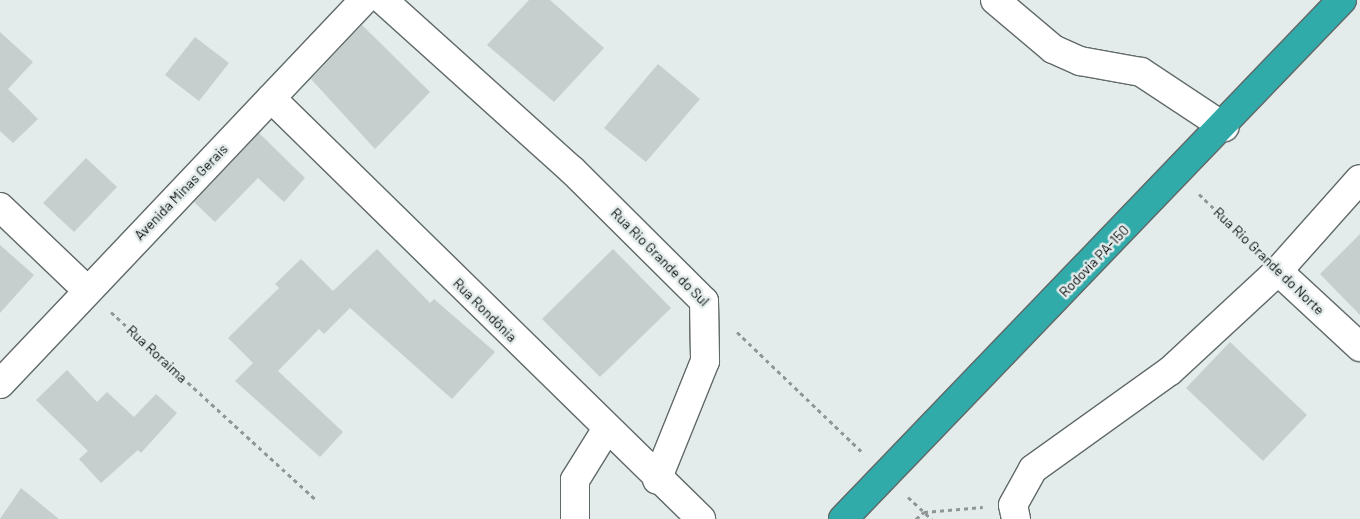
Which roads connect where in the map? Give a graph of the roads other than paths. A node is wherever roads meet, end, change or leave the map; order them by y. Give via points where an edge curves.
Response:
1 (364, 0) edge
2 (383, 0) edge
3 (995, 0) edge
4 (1342, 0) edge
5 (271, 98) junction
6 (1224, 127) junction
7 (1360, 179) edge
8 (0, 207) edge
9 (1278, 271) junction
10 (87, 290) junction
11 (1360, 347) edge
12 (0, 384) edge
13 (606, 430) junction
14 (657, 480) junction
15 (1015, 512) edge
16 (574, 519) edge
17 (701, 519) edge
18 (844, 519) edge

1 - 5 street, Avenida Minas Gerais
2 - 14 street, Rua Rio Grande do Sul via 572,170 704,301 705,361
3 - 6 street via 1052,50 1080,61 1141,72
4 - 6 highway, Rodovia PA-150
5 - 10 street, Avenida Minas Gerais
5 - 13 street, Rua Rondônia
6 - 18 highway, Rodovia PA-150
7 - 9 street
8 - 10 street
9 - 11 street, Rua Rio Grande do Norte
9 - 15 street via 1170,372 1033,469
10 - 12 street, Avenida Minas Gerais
13 - 14 street, Rua Rondônia
13 - 16 street via 575,480
14 - 17 street, Rua Rondônia

